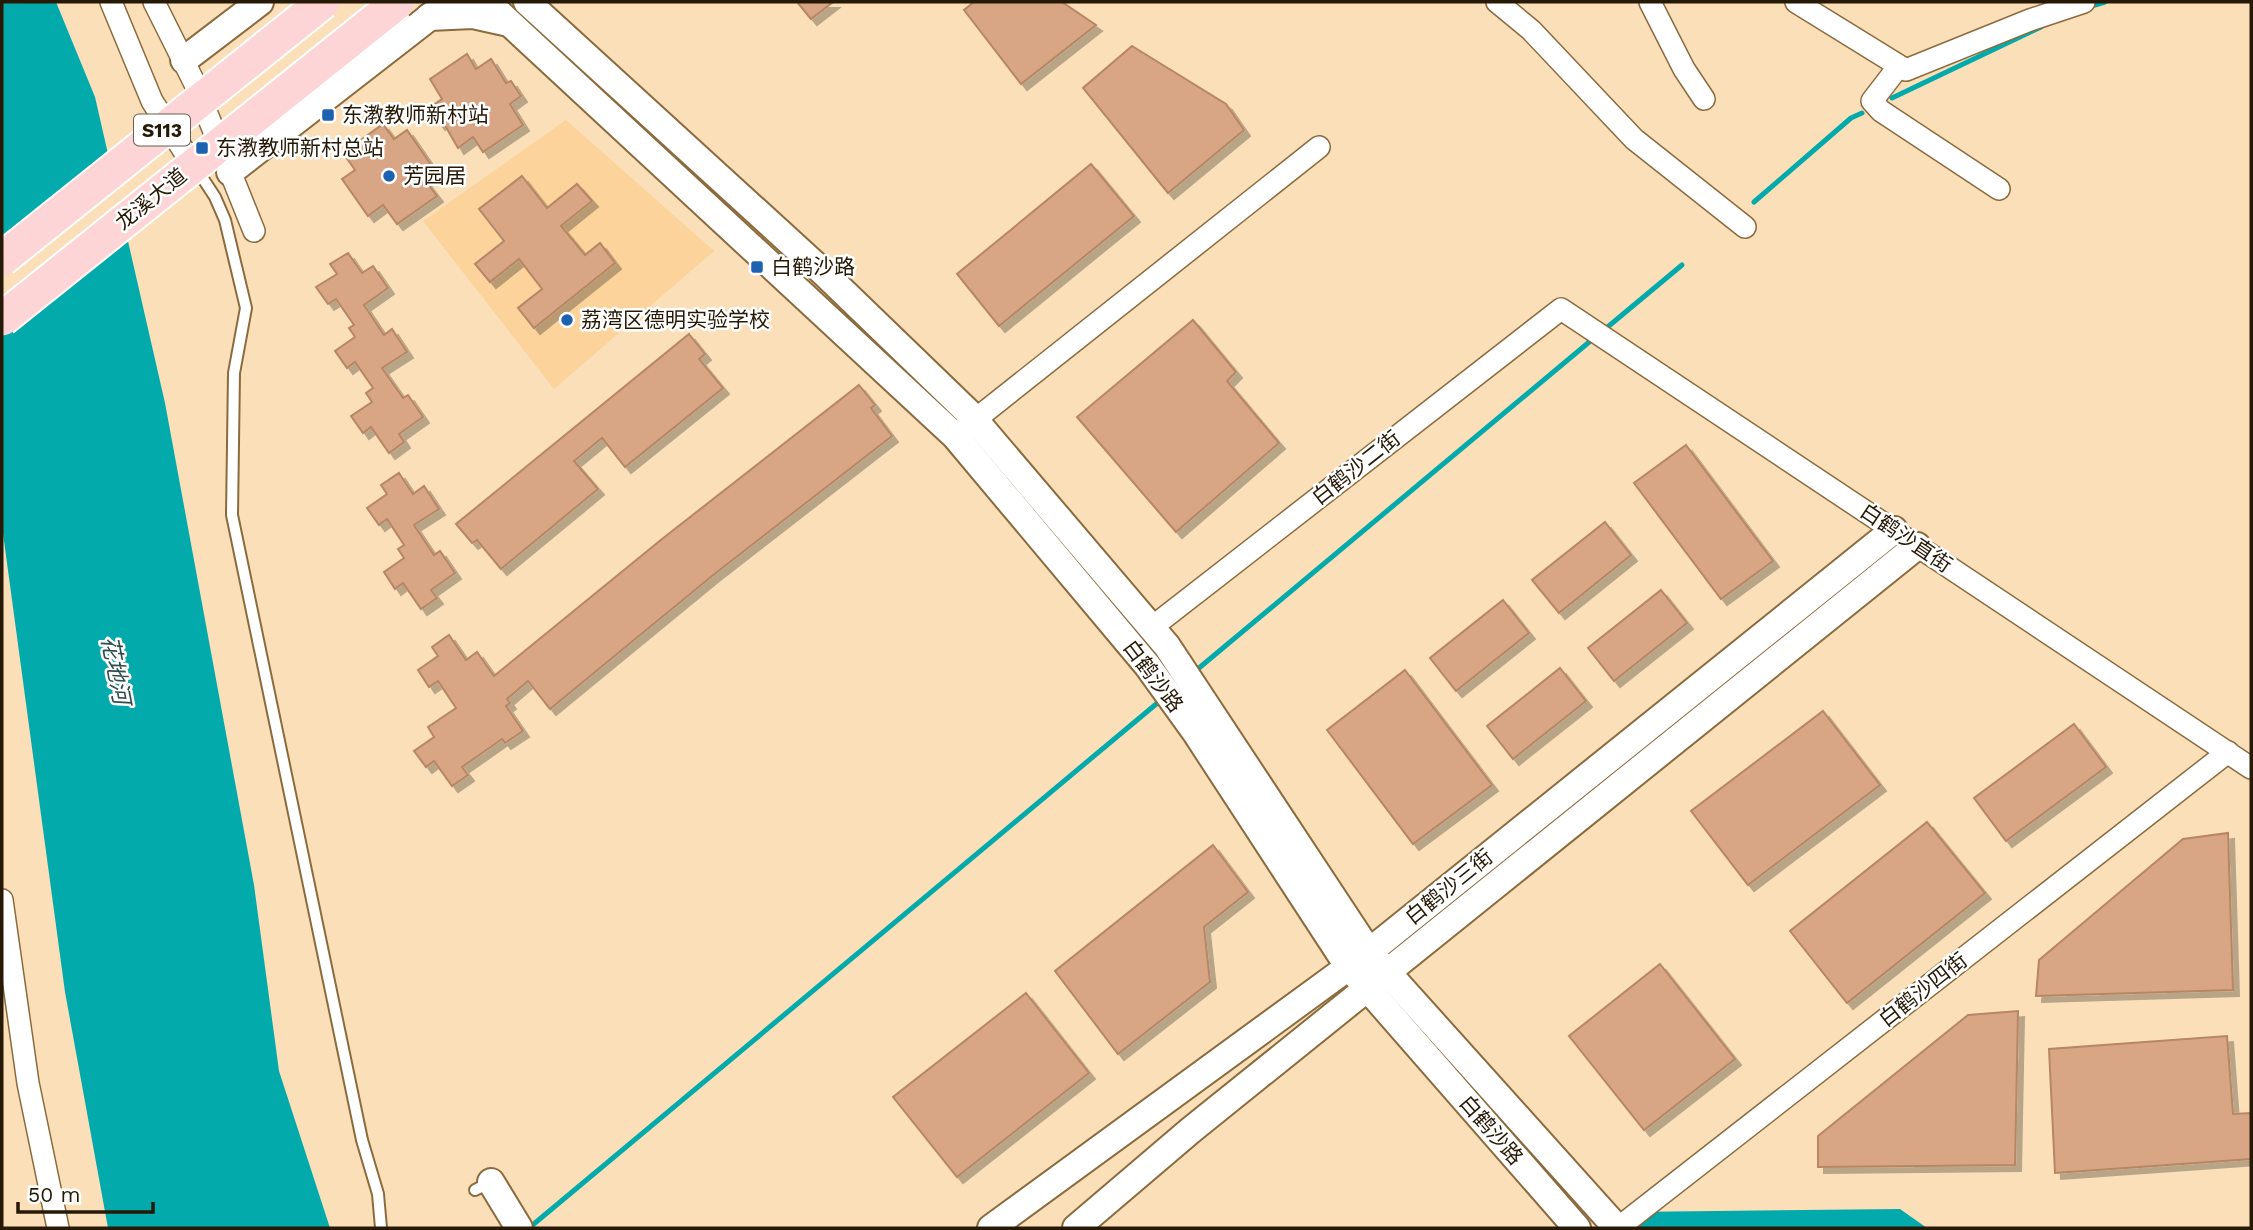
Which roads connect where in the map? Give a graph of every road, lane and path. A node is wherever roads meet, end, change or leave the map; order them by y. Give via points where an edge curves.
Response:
1 (111, 2) edge
2 (154, 2) edge
3 (260, 2) edge
4 (323, 2) edge
5 (398, 2) edge
6 (487, 2) edge
7 (527, 2) edge
8 (1497, 2) edge
9 (1650, 2) edge
10 (1796, 2) edge
11 (2084, 2) edge
12 (439, 9) edge
13 (508, 13) edge
14 (549, 22) junction
15 (184, 60) junction
16 (1899, 66) junction
17 (1703, 99) dead end
18 (1319, 147) dead end
19 (184, 151) joint
20 (230, 172) junction
21 (1999, 189) dead end
22 (1745, 227) dead end
23 (254, 230) dead end
24 (2, 259) edge
25 (1562, 309) joint
26 (2, 318) edge
27 (965, 428) junction
28 (1894, 530) junction
29 (1917, 546) junction
30 (1159, 637) junction
31 (1206, 724) junction
32 (2228, 752) junction
33 (2251, 768) edge
34 (2, 900) edge
35 (1358, 959) junction
36 (1377, 980) junction
37 (58, 1228) edge
38 (381, 1228) edge
39 (498, 1228) edge
40 (519, 1228) edge
41 (990, 1228) edge
42 (1076, 1228) edge
43 (1577, 1228) edge
44 (1617, 1228) edge

1 - 19 street via 152,101
2 - 15 street
3 - 15 street
4 - 24 main road, S113, bridge
5 - 26 main road, 龙溪大道 / S113, bridge
6 - 13 street, 白鹤沙路
7 - 14 street, 白鹤沙路
8 - 22 street via 1531,30 1634,139
9 - 17 street
10 - 16 street
11 - 16 street via 1906,71
12 - 13 street via 473,15
12 - 20 street
13 - 14 street
13 - 27 street, 白鹤沙路
14 - 27 street, 白鹤沙路 via 815,265
15 - 20 street
16 - 21 street via 1872,101
18 - 27 street
19 - 38 lane via 225,220 246,308 234,373 232,515 362,1140 378,1194
20 - 23 street
25 - 28 street, 白鹤沙直街
25 - 30 street, 白鹤沙二街
27 - 30 street, 白鹤沙路
27 - 31 street, 白鹤沙路 via 1147,665
28 - 29 street, 白鹤沙直街
28 - 35 street, 白鹤沙三街
29 - 32 street, 白鹤沙直街
29 - 36 street, 白鹤沙三街
30 - 31 street, 白鹤沙路
31 - 35 street, 白鹤沙路
32 - 33 street, 白鹤沙直街
32 - 44 street, 白鹤沙四街
34 - 37 street via 29,1083
35 - 36 street, 白鹤沙路
35 - 41 street, 白鹤沙三街
36 - 42 street, 白鹤沙三街
36 - 43 street, 白鹤沙路
36 - 44 street, 白鹤沙路
39 - 40 street via 488,1194

